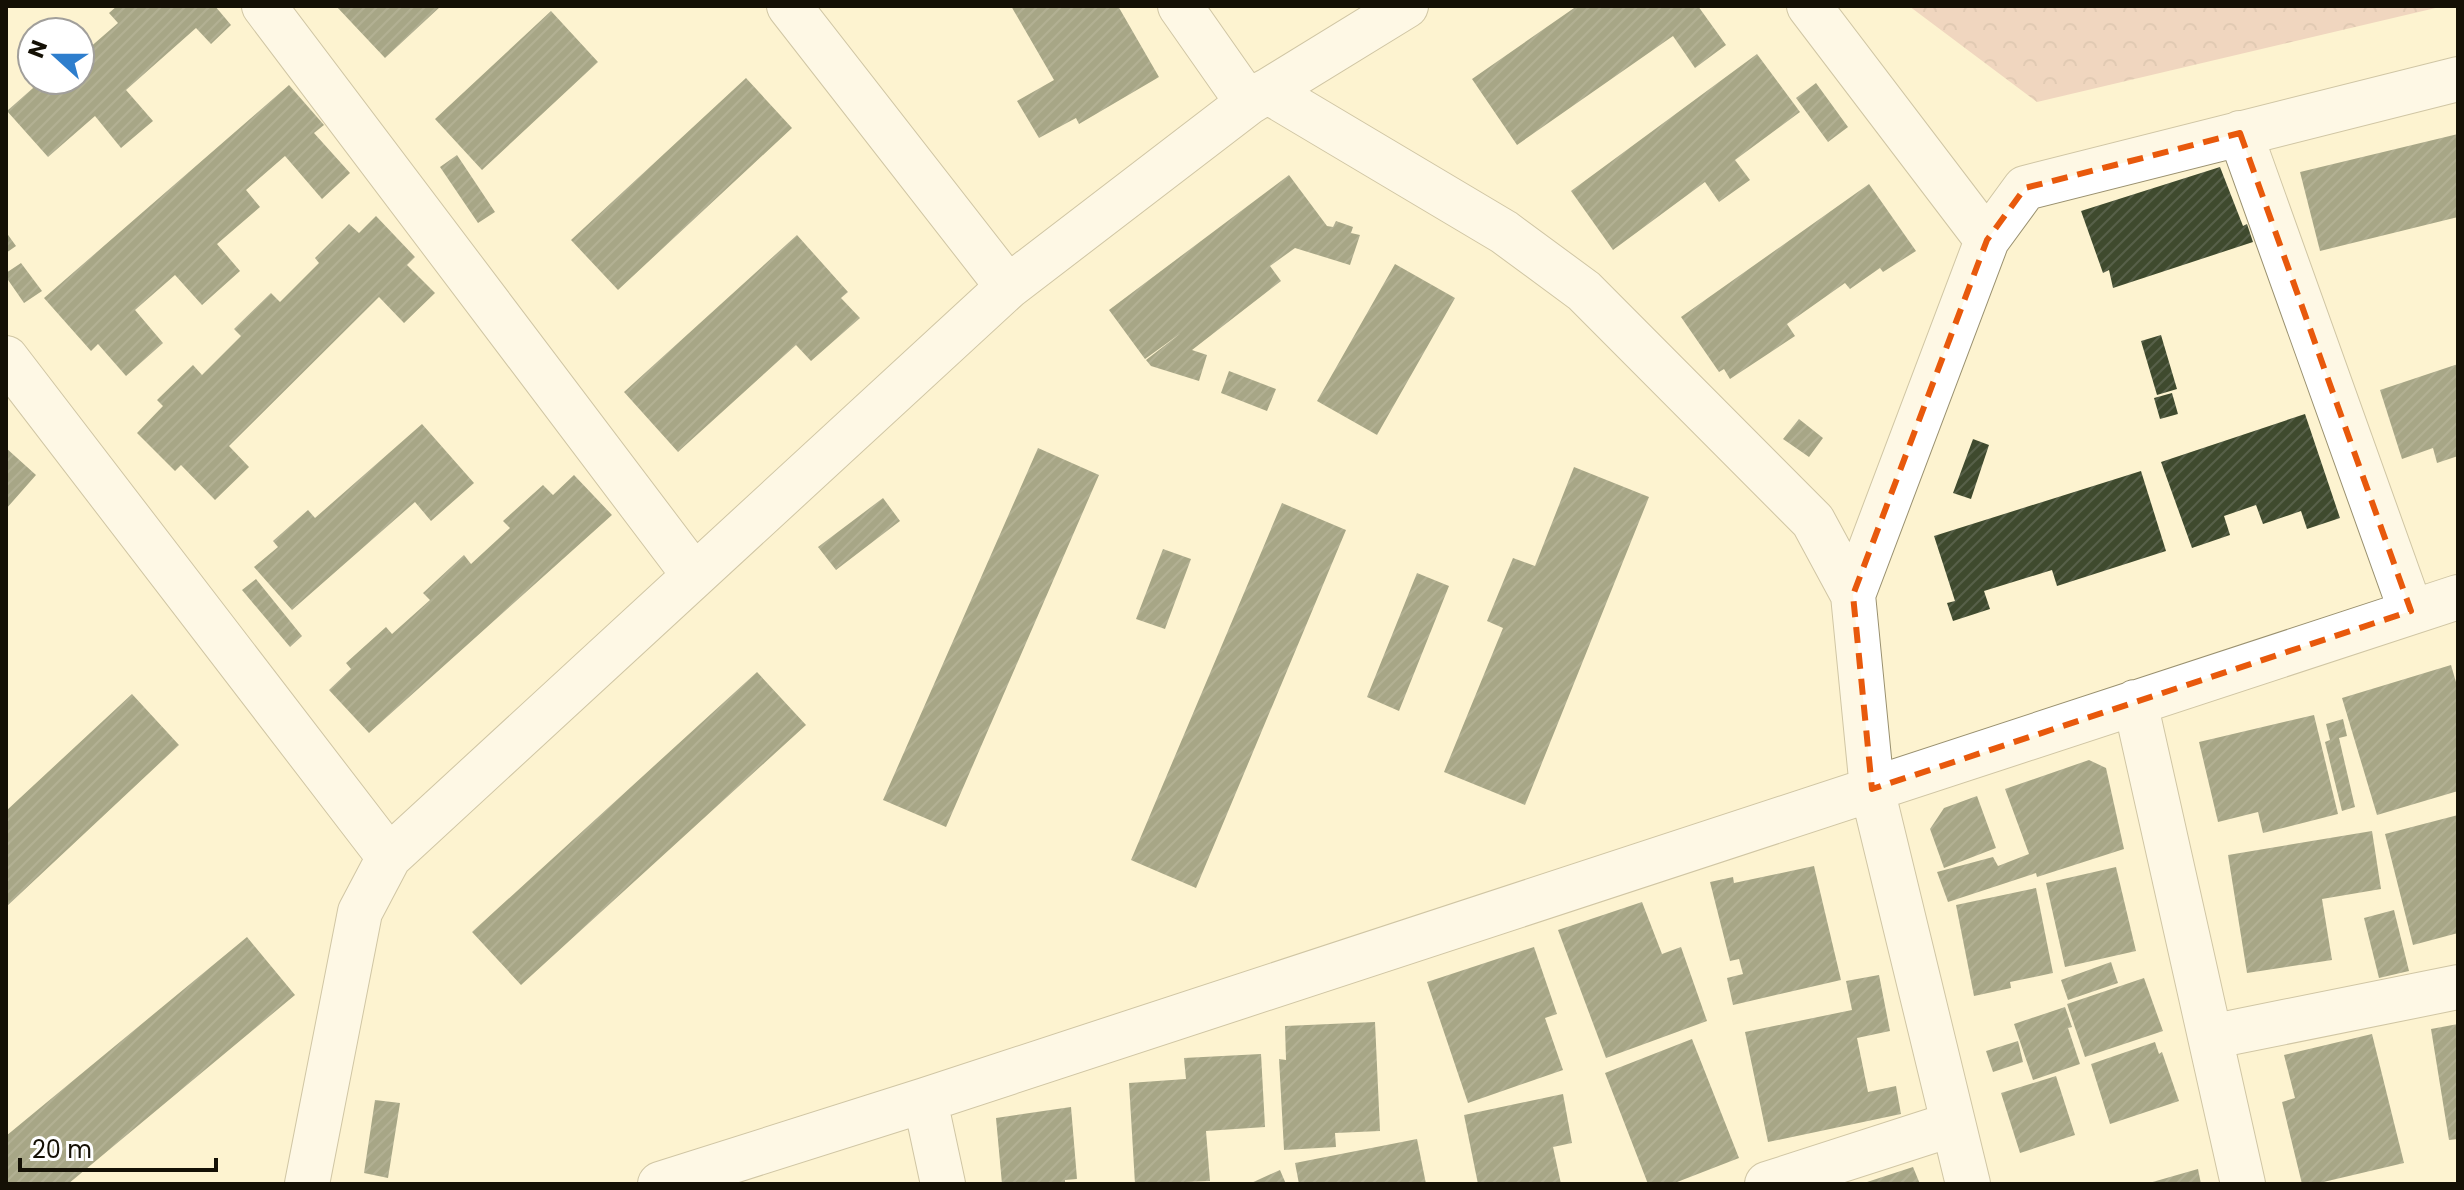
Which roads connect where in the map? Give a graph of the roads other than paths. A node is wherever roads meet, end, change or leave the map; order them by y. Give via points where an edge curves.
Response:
1 (264, 6) edge
2 (789, 6) edge
3 (1180, 6) edge
4 (1406, 6) edge
5 (1809, 6) edge
6 (2458, 79) edge
7 (1258, 97) junction
8 (2240, 133) junction
9 (1987, 240) junction
10 (1008, 287) junction
11 (6, 358) edge
12 (694, 575) junction
13 (1853, 595) junction
14 (2458, 597) edge
15 (2411, 611) junction
16 (2135, 702) junction
17 (1872, 789) junction
18 (389, 857) junction
19 (2458, 987) edge
20 (2210, 1037) junction
21 (925, 1100) junction
22 (1953, 1124) junction
23 (307, 1184) edge
24 (660, 1184) edge
25 (943, 1184) edge
26 (1767, 1184) edge
27 (1968, 1184) edge
28 (2243, 1184) edge

1 - 12 street
2 - 10 street
3 - 7 street
4 - 7 street
5 - 9 street
6 - 8 street
7 - 10 street
7 - 13 street via 1504,232 1584,291 1813,521
8 - 9 street via 2025,188
8 - 15 street
9 - 13 street
10 - 12 street
11 - 18 street
12 - 18 street
13 - 17 street
14 - 15 street
15 - 16 street
16 - 17 street
16 - 20 street
17 - 21 street
17 - 22 street
18 - 23 street via 360,912
19 - 20 street
20 - 28 street
21 - 24 street
21 - 25 street
22 - 26 street
22 - 27 street

